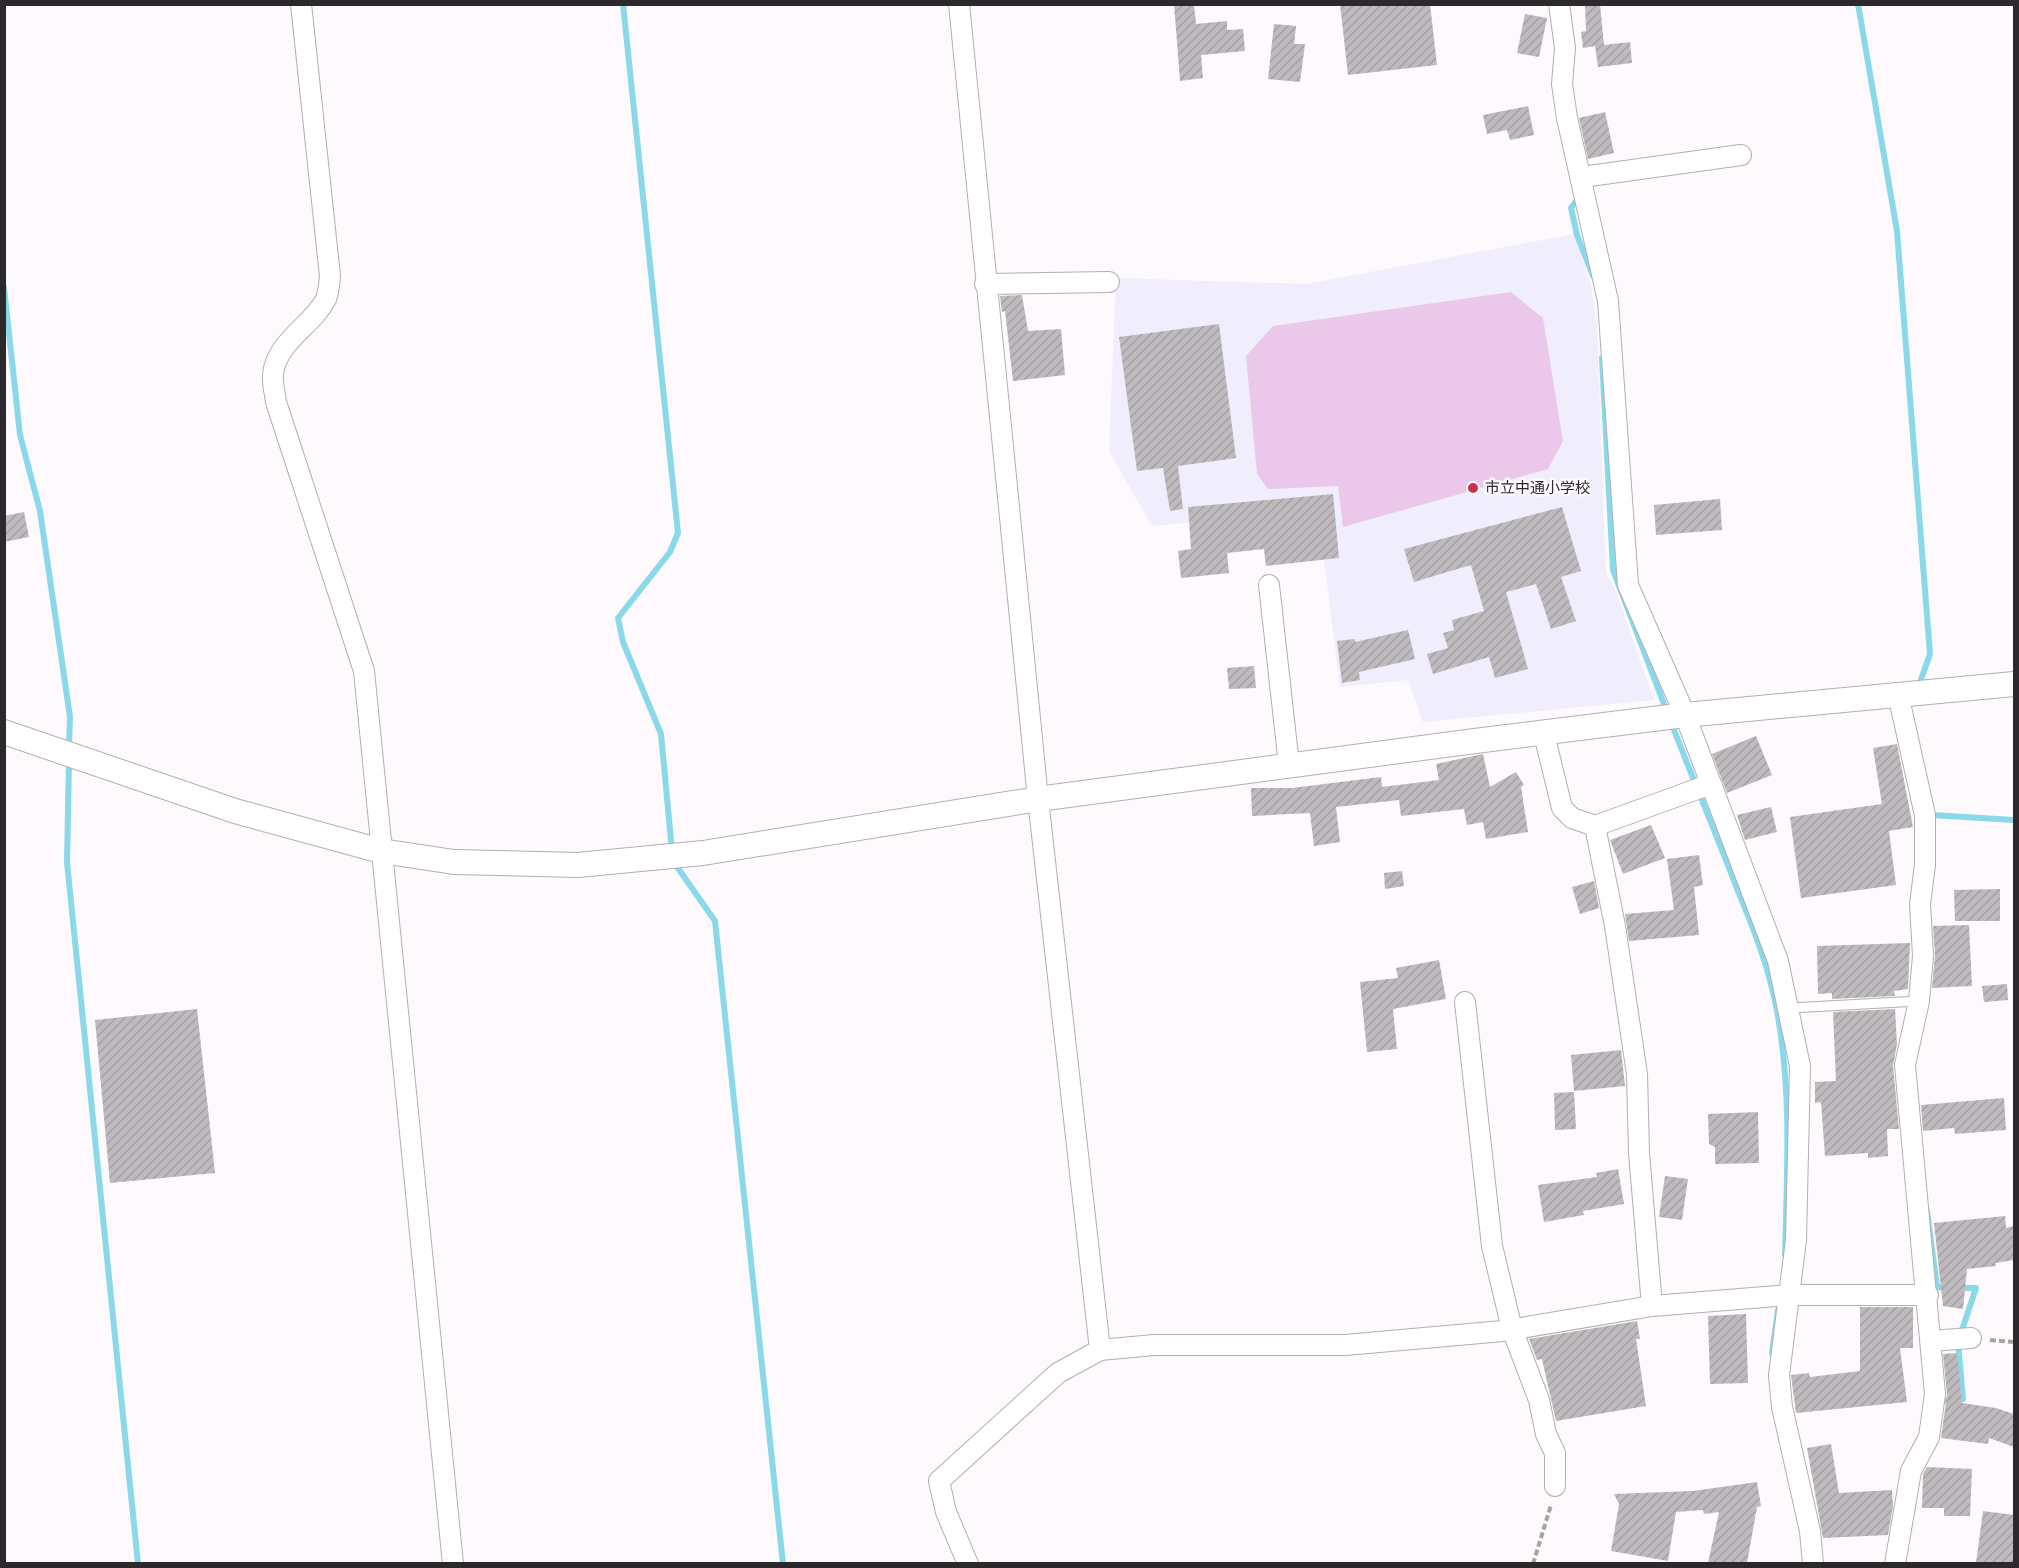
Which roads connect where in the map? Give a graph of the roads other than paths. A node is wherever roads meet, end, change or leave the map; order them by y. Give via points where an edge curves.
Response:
1 (302, 4) edge
2 (959, 4) edge
3 (1558, 4) edge
4 (1741, 155) dead end
5 (1582, 177) junction
6 (1109, 282) dead end
7 (985, 284) junction
8 (1269, 585) dead end
9 (2014, 684) edge
10 (1911, 693) junction
11 (1685, 715) junction
12 (4, 732) edge
13 (1544, 734) junction
14 (1289, 765) junction
15 (1710, 784) junction
16 (1038, 799) junction
17 (1595, 826) junction
18 (381, 851) junction
19 (1919, 1001) junction
20 (1465, 1002) dead end
21 (1790, 1008) junction
22 (1790, 1295) junction
23 (1928, 1295) junction
24 (1652, 1306) junction
25 (1512, 1329) junction
26 (1971, 1338) road end
27 (1931, 1341) junction
28 (1100, 1350) junction
29 (1555, 1486) road end
30 (453, 1563) edge
31 (968, 1563) edge
32 (1813, 1563) edge
33 (1895, 1563) edge

1 - 18 street via 330,276 327,296 316,314 290,339 273,374 276,402 364,671
2 - 7 street
3 - 5 street via 1565,48 1562,84 1566,118
4 - 5 street
5 - 11 street via 1608,300 1628,585
6 - 7 street
7 - 16 street
8 - 14 street
9 - 10 street
10 - 11 street
10 - 19 street via 1926,815
11 - 13 street
11 - 15 street
12 - 18 street via 235,811
13 - 14 street
13 - 17 street via 1562,808 1572,818
14 - 16 street
15 - 17 street
15 - 21 street via 1778,961
16 - 18 street via 703,853 578,865 454,862
16 - 28 street
17 - 24 street via 1615,926 1637,1074 1639,1153
18 - 30 street
19 - 21 lane
19 - 23 street via 1905,1065
20 - 25 street via 1492,1246
21 - 22 street via 1801,1087 1796,1240
22 - 23 street
22 - 24 street
22 - 32 street via 1782,1336 1780,1386
23 - 27 street
24 - 25 street
25 - 28 street via 1345,1345 1154,1345
25 - 29 street via 1555,1453
26 - 27 street
27 - 33 street via 1934,1419 1911,1471
28 - 31 street via 1058,1373 939,1481 946,1512

